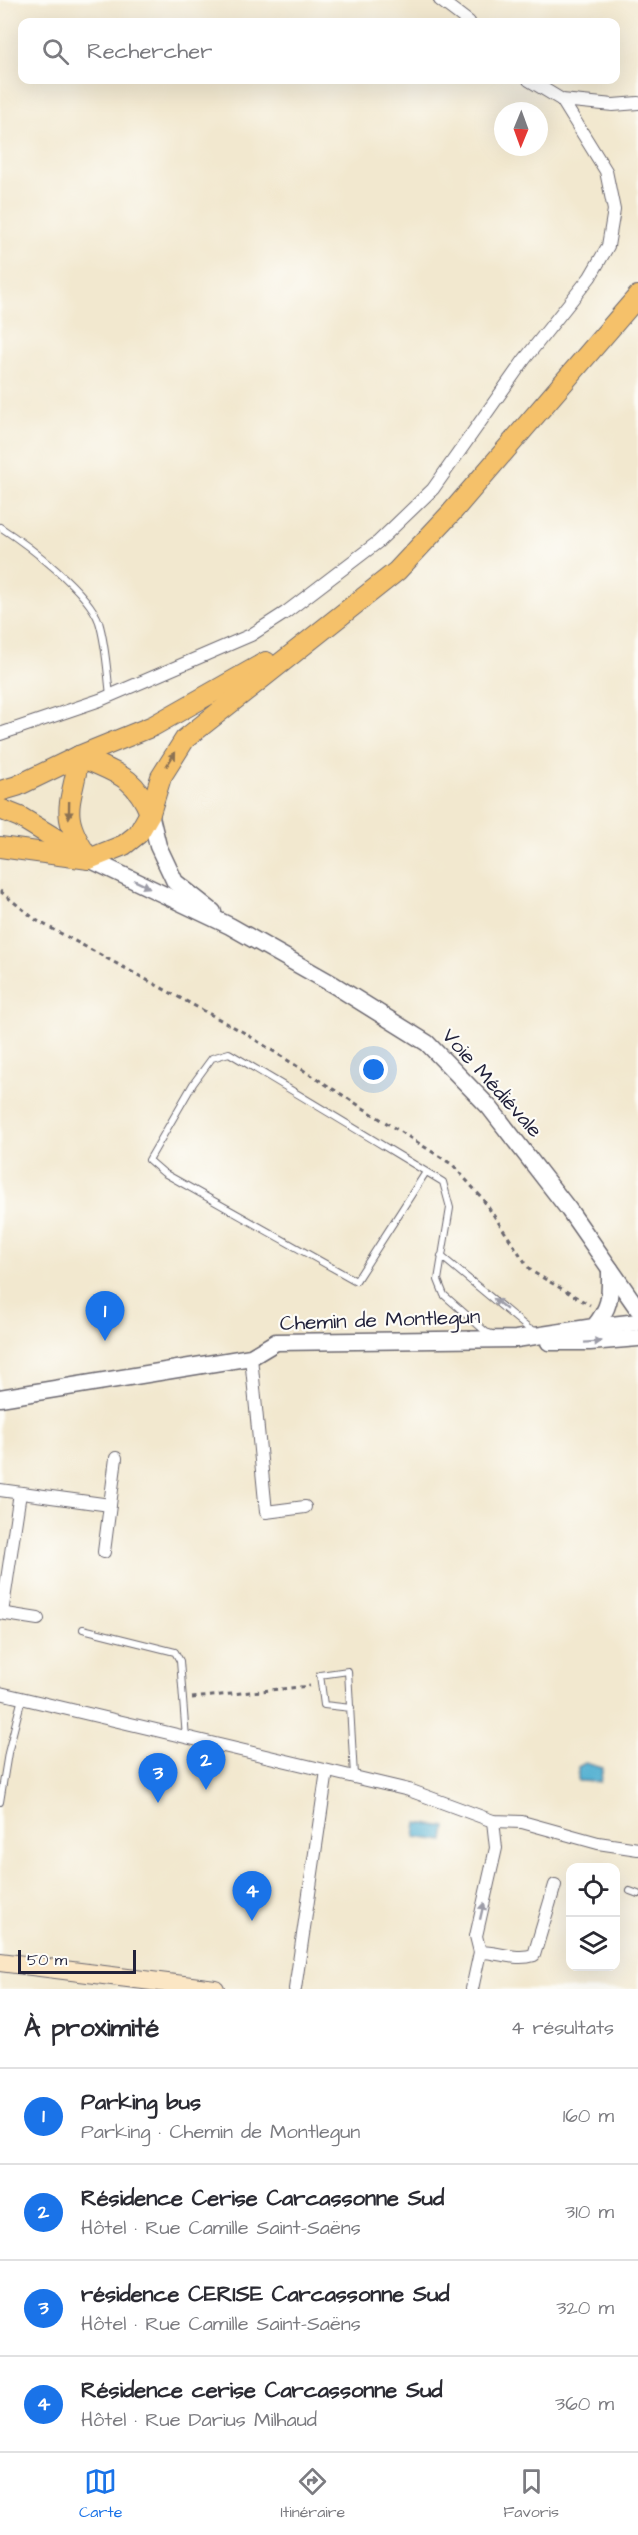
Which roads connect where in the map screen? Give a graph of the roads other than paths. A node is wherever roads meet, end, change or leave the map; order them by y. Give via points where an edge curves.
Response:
1 (440, 0) edge
2 (464, 18) edge
3 (536, 84) edge
4 (562, 100) junction
5 (638, 103) edge
6 (638, 296) edge
7 (0, 527) edge
8 (324, 630) junction
9 (110, 695) junction
10 (0, 734) edge
11 (79, 756) junction
12 (0, 791) edge
13 (0, 809) edge
14 (150, 813) junction
15 (0, 847) edge
16 (89, 859) junction
17 (230, 926) junction
18 (426, 1172) junction
19 (441, 1256) junction
20 (610, 1269) junction
21 (638, 1309) edge
22 (638, 1322) edge
23 (594, 1326) junction
24 (548, 1334) junction
25 (638, 1338) edge
26 (511, 1339) junction
27 (251, 1356) junction
28 (0, 1398) edge
29 (116, 1458) dead end
30 (0, 1490) edge
31 (20, 1493) junction
32 (110, 1505) junction
33 (305, 1507) dead end
34 (104, 1552) dead end
35 (1, 1613) edge
36 (38, 1619) dead end
37 (83, 1629) dead end
38 (0, 1693) edge
39 (22, 1698) junction
40 (351, 1708) junction
41 (186, 1738) junction
42 (0, 1752) edge
43 (8, 1753) junction
44 (327, 1771) junction
45 (354, 1776) junction
46 (0, 1802) edge
47 (493, 1821) junction
48 (638, 1849) edge
49 (555, 1885) dead end
50 (630, 1891) dead end
51 (638, 1894) edge
52 (480, 1952) junction
53 (0, 1962) edge
54 (107, 1982) edge
55 (215, 1989) edge
56 (296, 1989) edge
57 (472, 1989) edge

1 - 2 street
3 - 4 street
4 - 5 street
4 - 9 street via 606,171 614,210 608,246 590,277 524,360 433,489 378,542 285,614 251,634
6 - 8 main road via 398,571
7 - 9 lane via 24,543 84,597 98,620
8 - 11 main road via 153,726
14 -> 8 main road via 161,777 185,739
9 - 10 street
11 - 12 main road
11 - 14 main road via 123,775 143,796
11 -> 16 main road via 68,813 73,833
13 - 16 main road
14 - 16 main road via 138,834 124,845
14 - 17 street via 158,846 175,882
15 - 16 main road
16 -> 17 street
17 - 20 street, Voie Médiévale via 427,1043 490,1108
18 - 18 lane via 228,1053 212,1058 149,1160 164,1173 356,1281
18 - 19 lane via 443,1182 450,1208
24 -> 19 lane via 529,1329
19 - 26 lane via 438,1280 444,1295 486,1332
20 - 21 street, Voie Médiévale
20 - 23 street via 610,1300
22 - 23 street, Chemin de Montlegun
23 - 24 street, Chemin de Montlegun
24 - 26 street, Chemin de Montlegun
26 -> 25 street, Chemin de Montlegun via 590,1342
26 - 27 street, Chemin de Montlegun via 276,1342
27 - 28 street, Chemin de Montlegun
27 - 33 street via 266,1512
29 - 32 street
30 - 31 street
31 - 32 street
31 - 35 street
32 - 34 street
35 - 36 street
37 - 41 lane via 175,1652 180,1661
38 - 39 street
39 - 41 street
39 - 43 lane
40 - 40 lane via 348,1671 320,1674 324,1705
40 - 45 lane
41 - 44 street
42 - 43 lane
43 - 46 lane
44 - 45 street
44 - 56 street
45 - 47 street via 409,1790
47 - 48 street via 522,1822 598,1843
52 -> 47 street via 476,1936 496,1848
49 - 52 street via 534,1955 522,1959
50 - 51 lane
52 - 57 street
53 - 54 main road
54 - 55 main road

